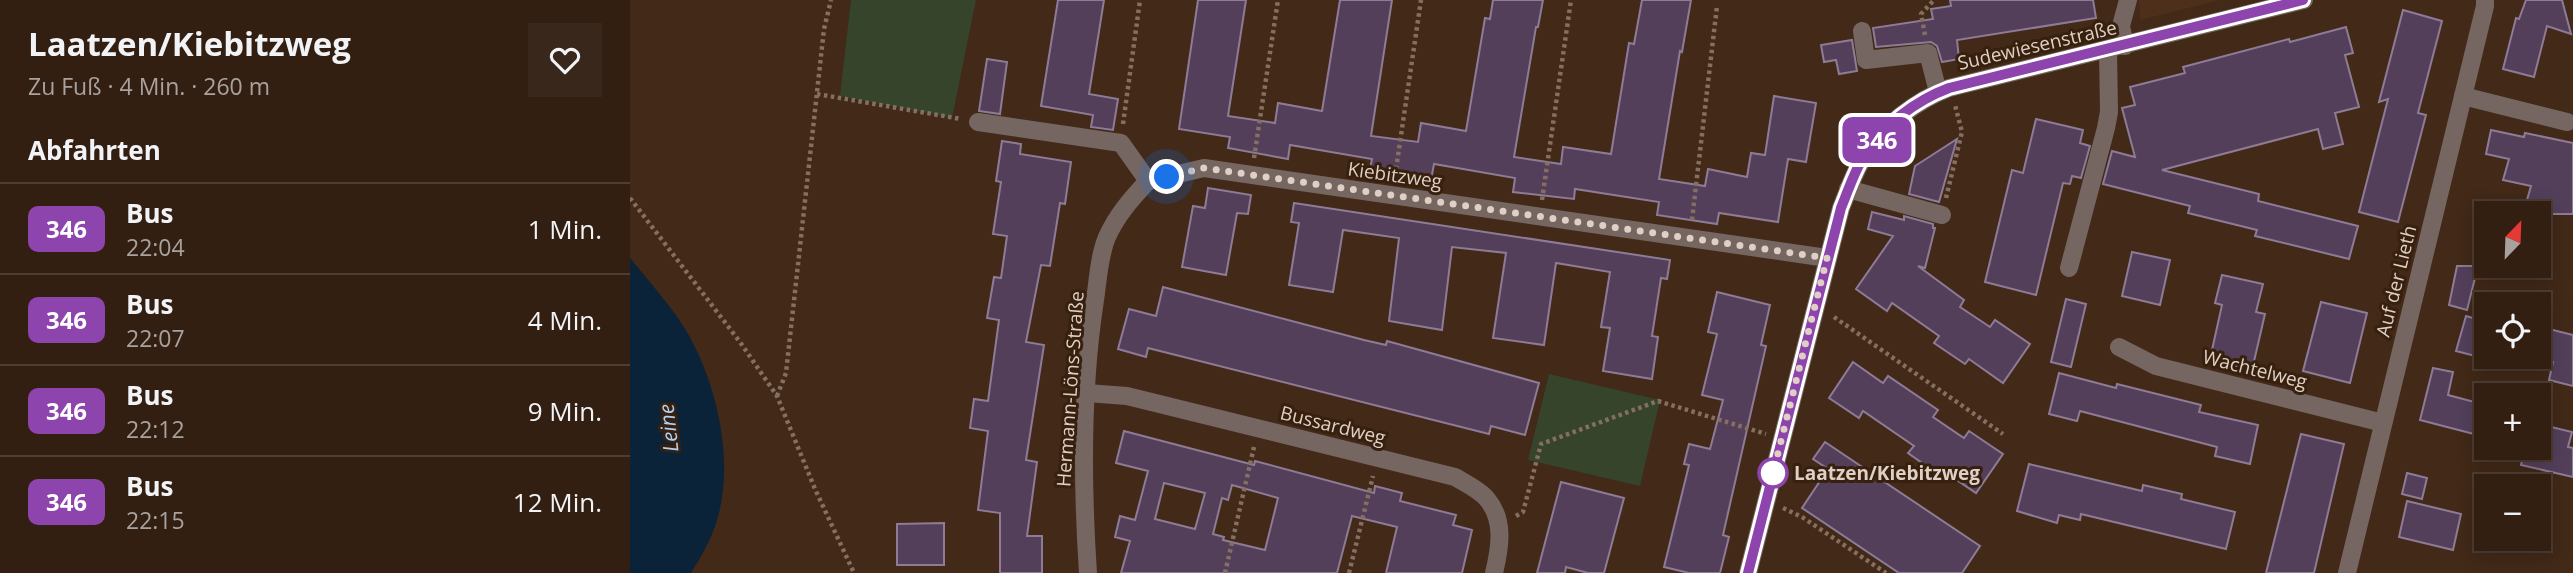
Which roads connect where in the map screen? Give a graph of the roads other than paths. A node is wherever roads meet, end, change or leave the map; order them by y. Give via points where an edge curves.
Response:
1 (2128, 0) edge
2 (2304, 0) edge
3 (2485, 0) edge
4 (1862, 31) dead end
5 (2116, 48) junction
6 (1944, 90) junction
7 (2463, 96) junction
8 (978, 122) road end
9 (2567, 122) dead end
10 (1148, 181) junction
11 (1848, 189) junction
12 (1942, 215) road end
13 (1827, 258) junction
14 (2069, 268) dead end
15 (2119, 347) dead end
16 (1087, 393) junction
17 (2383, 423) junction
18 (1088, 573) edge
19 (1494, 573) edge
20 (1748, 573) edge
21 (2347, 573) edge

1 - 5 street
2 - 5 street, Sudewiesenstraße
3 - 7 street, Auf der Lieth
4 - 6 street via 1866,60 1928,53
5 - 6 street, Sudewiesenstraße
5 - 14 street via 2107,120
6 - 11 street, Sudewiesenstraße via 1903,114 1882,134 1864,155
7 - 9 street
7 - 17 street, Auf der Lieth
8 - 10 street via 1121,143
10 - 13 street, Kiebitzweg via 1204,168
10 - 16 street, Hermann-Löns-Straße via 1122,208 1106,239 1091,329
11 - 12 street
11 - 13 street, Sudewiesenstraße
13 - 20 street, Sudewiesenstraße
15 - 17 street, Wachtelweg via 2156,366
16 - 18 street, Hermann-Löns-Straße via 1084,504
16 - 19 street, Bussardweg via 1128,397 1455,477 1487,499 1500,526
17 - 21 street, Auf der Lieth

